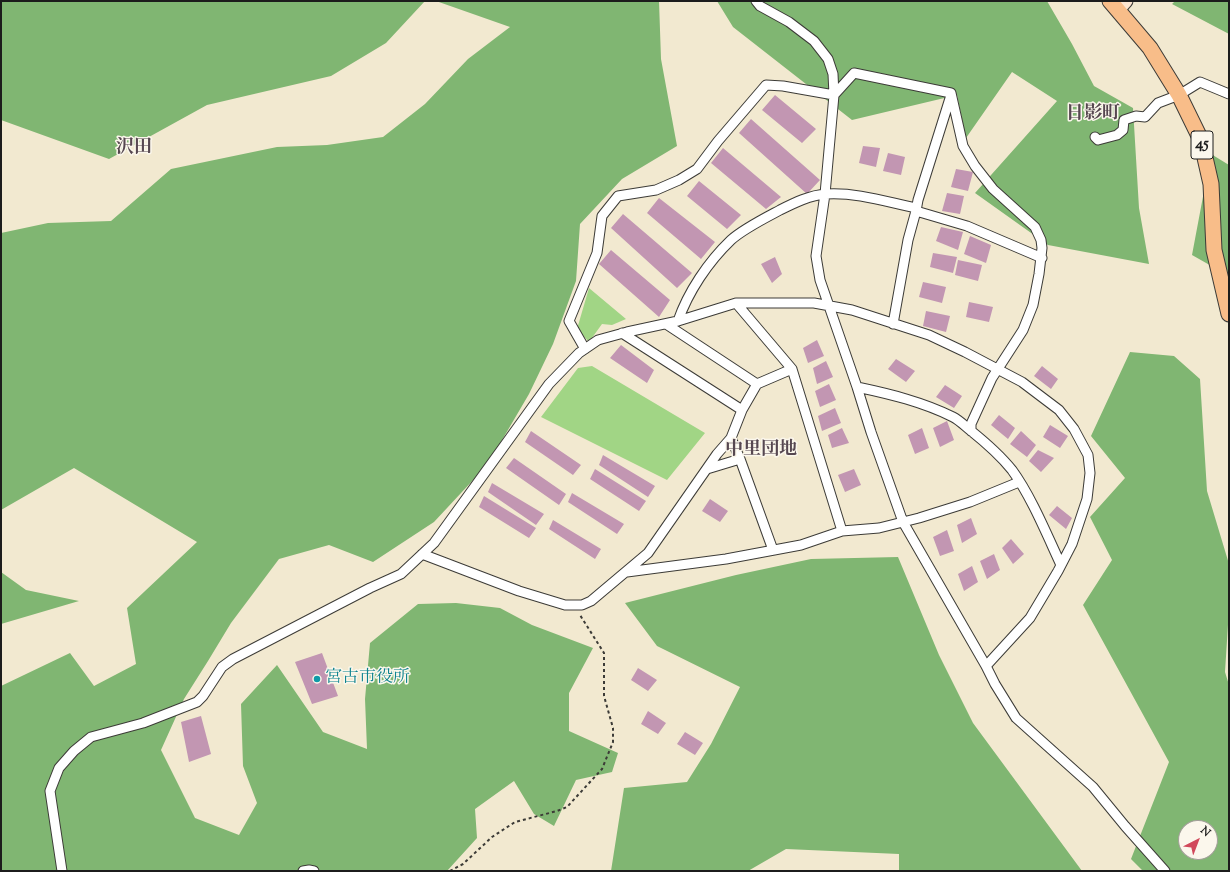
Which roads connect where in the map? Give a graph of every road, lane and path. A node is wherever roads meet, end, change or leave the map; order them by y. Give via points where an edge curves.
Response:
1 (756, 1) edge
2 (1118, 4) edge
3 (951, 93) junction
4 (1229, 94) edge
5 (834, 95) junction
6 (1179, 95) junction
7 (1095, 137) dead end
8 (825, 194) junction
9 (916, 210) junction
10 (1042, 258) junction
11 (736, 303) junction
12 (828, 305) junction
13 (1229, 314) edge
14 (678, 321) junction
15 (666, 324) junction
16 (893, 324) junction
17 (622, 333) junction
18 (585, 349) junction
19 (792, 369) junction
20 (997, 369) junction
21 (757, 384) junction
22 (857, 387) junction
23 (742, 410) junction
24 (971, 431) junction
25 (731, 438) junction
26 (740, 459) junction
27 (706, 469) junction
28 (1019, 482) junction
29 (904, 522) junction
30 (842, 531) junction
31 (773, 550) junction
32 (422, 554) junction
33 (1061, 565) junction
34 (627, 572) junction
35 (574, 606) junction
36 (986, 666) junction
37 (62, 871) edge
38 (303, 871) edge
39 (314, 871) edge
40 (450, 871) edge
41 (1165, 871) edge

1 - 5 street via 814,41 828,59 833,74
2 - 6 highway, 45 via 1150,48
3 - 5 street via 854,73
3 - 9 street
3 - 10 street via 963,146 993,190 1035,227 1041,240
4 - 6 street via 1200,82
5 - 8 street
5 - 18 street via 766,85 697,169 656,190 618,196 602,216 597,253 568,321
6 - 7 street via 1158,103 1145,117 1136,116 1124,120 1123,130 1117,134 1098,140
6 - 13 highway, 45 via 1198,134 1211,184 1214,250
8 - 9 street via 856,195
8 - 12 street via 816,256
8 - 14 street via 798,202 732,240 707,267 683,306
9 - 10 street via 967,226
9 - 16 street
10 - 20 street via 1033,305 1023,330
11 - 12 street via 788,302
11 - 14 street
11 - 19 street
12 - 16 street
12 - 22 street
14 - 15 street
15 - 17 street
15 - 21 street
16 - 20 street via 929,335
17 - 18 street via 598,340
17 - 23 street
18 - 32 street via 549,384 434,543
19 - 21 street
19 - 30 street
20 - 24 street via 971,424
20 - 33 street via 1022,382 1059,410 1074,429 1088,455 1090,473 1087,499 1072,544
21 - 23 street
22 - 24 street via 930,406 955,418
22 - 29 street
23 - 25 street
24 - 28 street via 979,436 1011,470
25 - 26 street
25 - 27 street
26 - 27 street
26 - 31 street
27 - 34 street via 648,553
28 - 29 street via 970,502
28 - 33 street
29 - 30 street via 879,528
29 - 36 street
30 - 31 street via 801,545
31 - 34 street
32 - 35 street via 519,591
32 - 37 street via 401,574 233,659 222,667 197,702 143,723 91,737 74,751 59,768 50,791
33 - 36 street via 1030,618
34 - 35 street via 591,601
35 - 40 path via 604,653 604,696 613,728 613,742 602,769 567,807 515,822 492,837 464,864
36 - 41 street via 1016,718 1093,787
38 - 39 street

